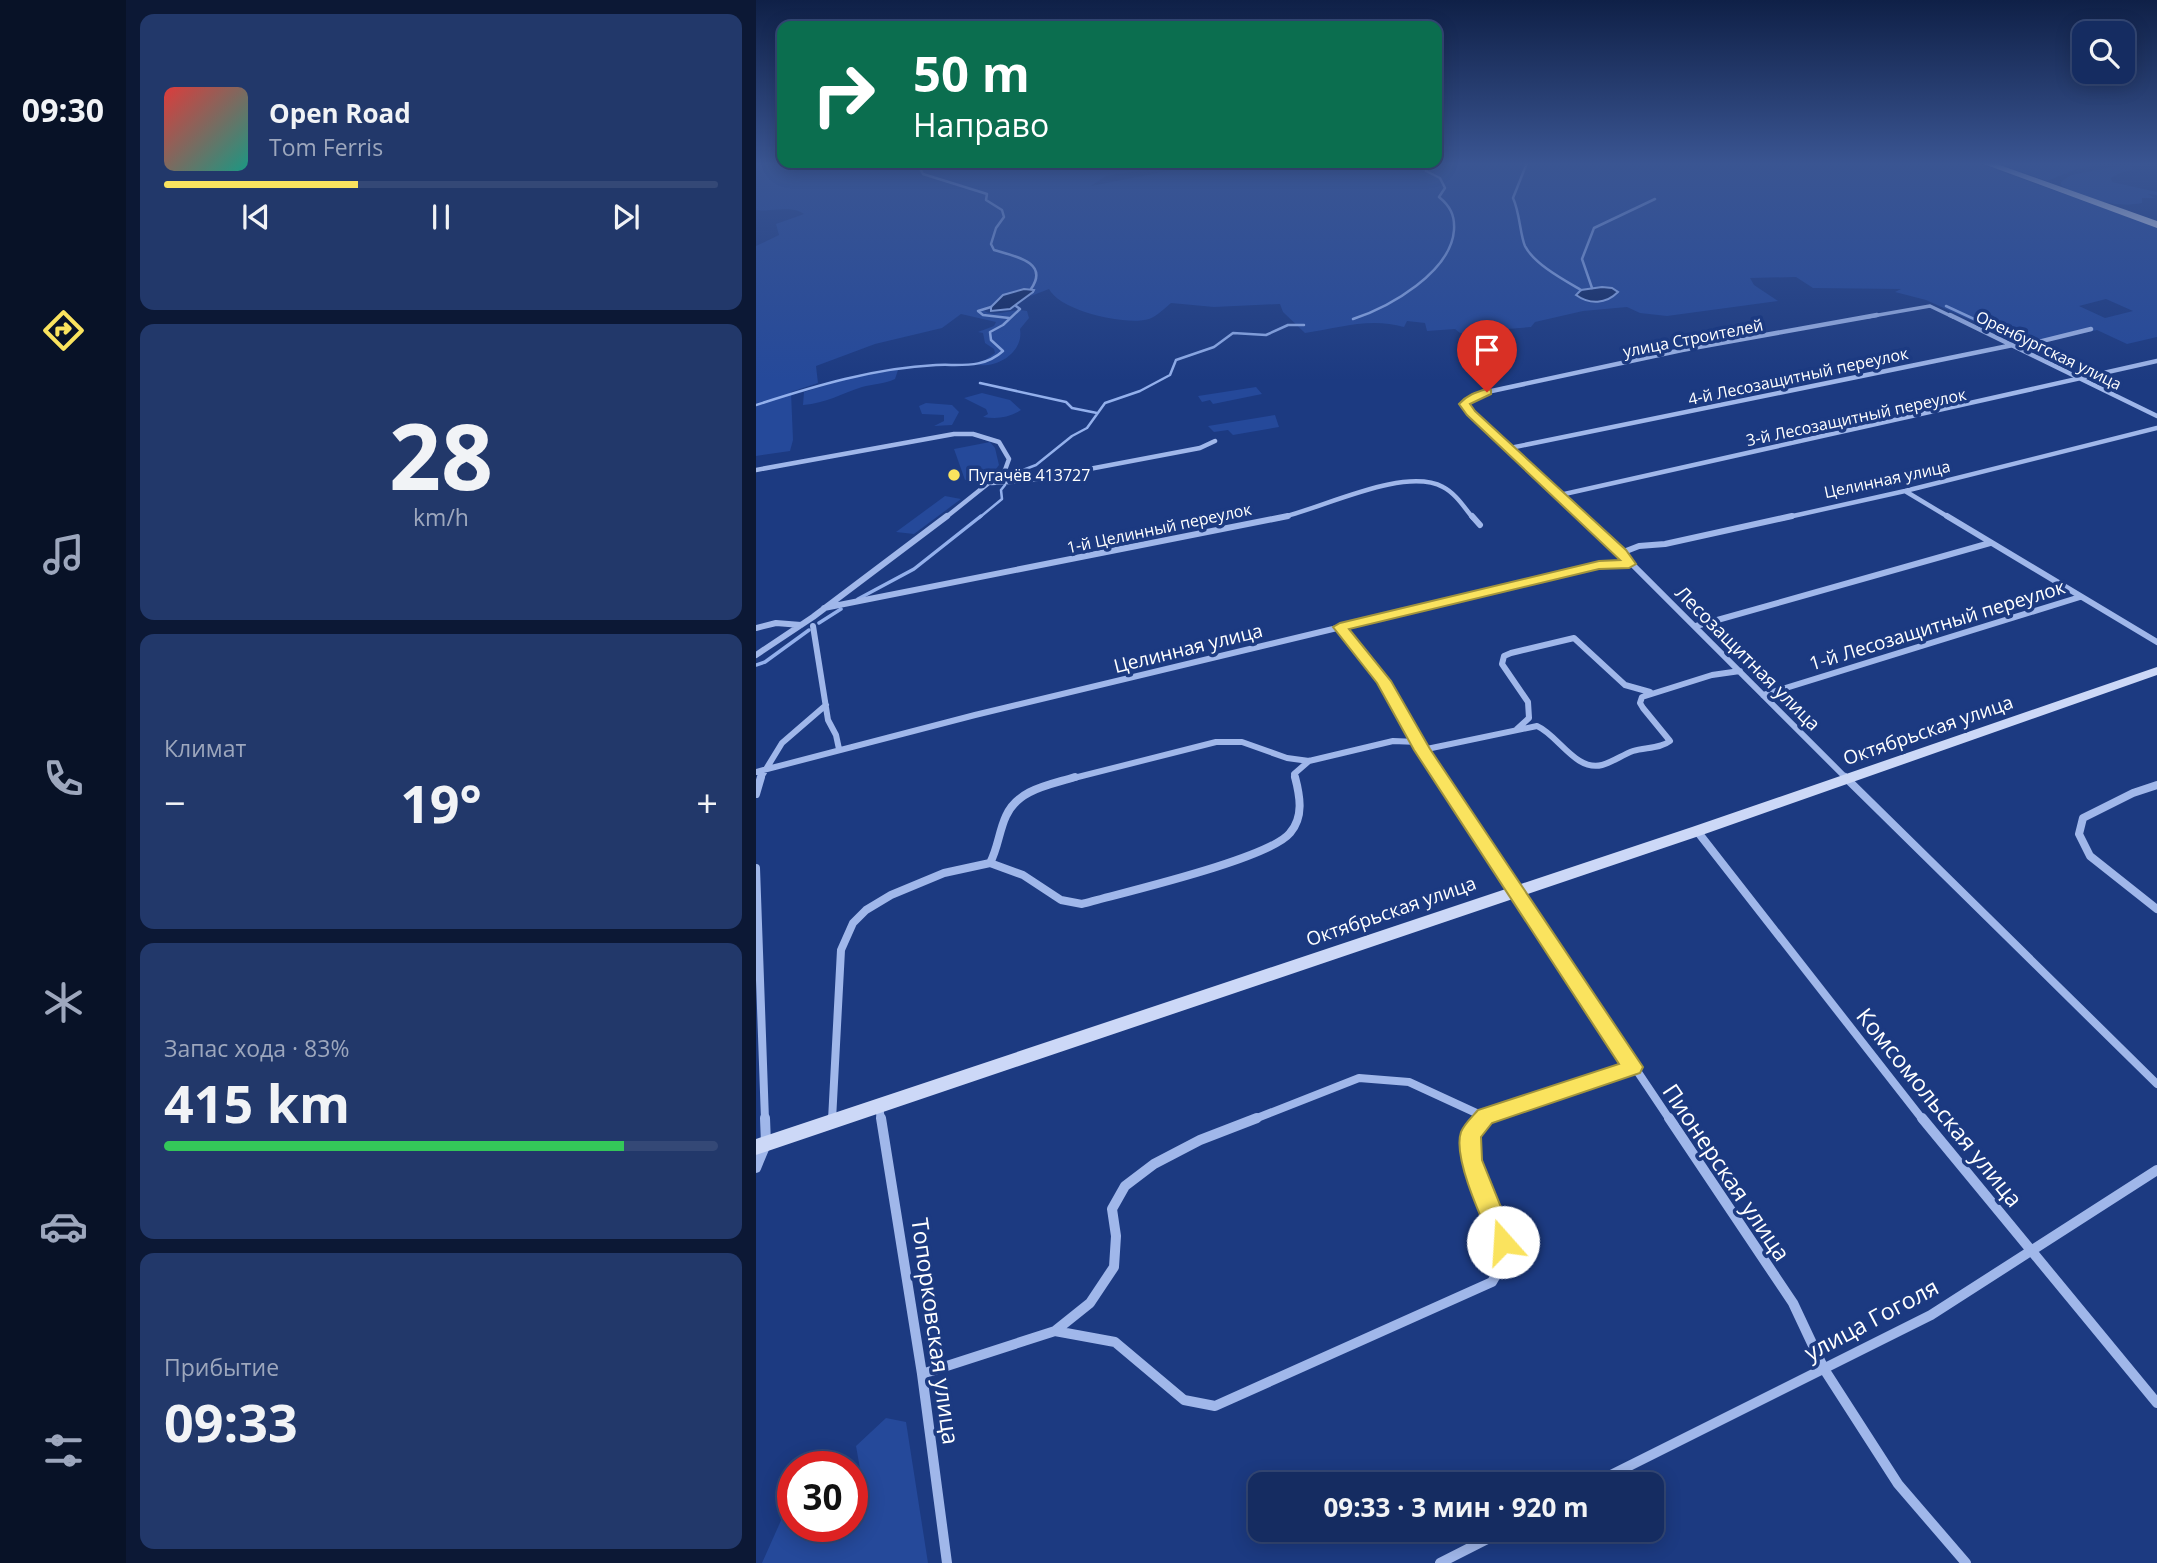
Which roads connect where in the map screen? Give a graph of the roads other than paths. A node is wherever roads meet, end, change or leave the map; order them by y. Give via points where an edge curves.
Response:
1 (1930, 306) joint
2 (2091, 329) dead end
3 (2012, 345) junction
4 (2157, 361) edge
5 (2084, 380) junction
6 (1465, 404) joint
7 (2157, 416) edge
8 (2157, 428) edge
9 (1215, 441) dead end
10 (1510, 448) junction
11 (756, 470) edge
12 (990, 484) junction
13 (1905, 491) junction
14 (1560, 495) junction
15 (1480, 525) dead end
16 (1990, 543) junction
17 (1622, 553) junction
18 (1629, 564) junction
19 (2080, 597) junction
20 (824, 608) junction
21 (802, 625) junction
22 (813, 626) dead end
23 (1696, 626) junction
24 (1340, 627) junction
25 (756, 628) edge
26 (2157, 642) edge
27 (756, 655) edge
28 (1740, 671) junction
29 (2157, 671) edge
30 (1651, 692) junction
31 (1763, 695) junction
32 (826, 705) junction
33 (1516, 730) junction
34 (1420, 746) junction
35 (839, 750) junction
36 (1309, 761) junction
37 (760, 771) edge
38 (1848, 780) junction
39 (2157, 785) edge
40 (756, 794) edge
41 (1698, 831) junction
42 (990, 863) junction
43 (756, 868) edge
44 (1517, 891) junction
45 (2157, 909) edge
46 (757, 961) edge
47 (1633, 1067) junction
48 (2157, 1084) edge
49 (879, 1106) junction
50 (1485, 1116) junction
51 (832, 1122) junction
52 (761, 1145) edge
53 (756, 1168) edge
54 (2157, 1170) edge
55 (2031, 1251) junction
56 (1055, 1332) junction
57 (1824, 1369) junction
58 (922, 1374) junction
59 (2157, 1403) edge
60 (1616, 1472) edge
61 (1481, 1542) edge
62 (947, 1563) edge
63 (1440, 1563) edge
64 (1966, 1563) edge

1 - 3 street, Оренбургская улица
1 - 6 street, улица Строителей via 1682,350 1487,392
2 - 3 street, 4-й Лесозащитный переулок
3 - 5 street, Оренбургская улица
3 - 10 street, 4-й Лесозащитный переулок
4 - 5 street, 3-й Лесозащитный переулок
5 - 7 street, Оренбургская улица
5 - 14 street, 3-й Лесозащитный переулок
6 - 10 street, Лесозащитная улица
8 - 13 street, Целинная улица
9 - 12 street via 1200,448
10 - 14 street, Лесозащитная улица
11 - 12 street via 932,437 973,434 999,442 1009,459
12 - 20 street
13 - 16 street
13 - 17 street, Целинная улица
14 - 17 street, Лесозащитная улица
15 - 20 street, 1-й Целинный переулок via 1443,486 1410,482 1298,514
16 - 19 street
16 - 23 street
17 - 18 street, Лесозащитная улица
18 - 23 street, Лесозащитная улица
18 - 24 street, Целинная улица via 1599,565
19 - 26 street
19 - 31 street, 1-й Лесозащитный переулок
20 - 21 street
21 - 25 street
21 - 27 street
22 - 32 street
23 - 28 street, Лесозащитная улица
24 - 34 street, Пионерская улица via 1384,681
24 - 35 street, Целинная улица
28 - 30 street
28 - 31 street, Лесозащитная улица
29 - 38 street, Октябрьская улица
30 - 33 street via 1640,703 1670,741 1627,752 1607,763 1593,766 1581,762 1547,729
30 - 33 street via 1625,685 1574,638 1511,653 1502,663 1528,702 1529,718
31 - 38 street, Лесозащитная улица
32 - 35 street
32 - 37 street via 788,734
33 - 34 street
34 - 36 street via 1393,741
34 - 44 street, Пионерская улица
35 - 37 street, Целинная улица
36 - 42 street via 1242,742 1216,742 1078,776 1025,793 1006,815
36 - 42 street via 1294,774 1302,802 1292,832 1278,844 1212,868 1082,904 1061,900 1023,875
37 - 40 street
38 - 41 street, Октябрьская улица
38 - 48 street, Лесозащитная улица
39 - 45 street via 2083,818 2079,834 2090,856
41 - 44 street, Октябрьская улица
41 - 55 street, Комсомольская улица
42 - 51 street via 943,873 891,895 853,923 841,950
43 - 46 street
44 - 47 street, Пионерская улица
44 - 49 street, Октябрьская улица
46 - 52 street
47 - 50 street
47 - 57 street, Пионерская улица via 1793,1303
49 - 51 street, Октябрьская улица
49 - 58 street, Топорковская улица
50 - 56 street via 1409,1082 1359,1078 1200,1140 1154,1164 1125,1186 1112,1209 1114,1267 1090,1303
50 - 56 street via 1470,1135 1472,1160 1507,1256 1492,1282 1216,1406 1184,1400 1115,1342
51 - 52 street, Октябрьская улица
52 - 53 street
54 - 55 street, улица Гоголя
55 - 57 street, улица Гоголя via 1931,1315
55 - 59 street, Комсомольская улица
56 - 58 street
57 - 60 street, улица Гоголя
57 - 64 street, Пионерская улица via 1898,1484
58 - 62 street, Топорковская улица
61 - 63 street

